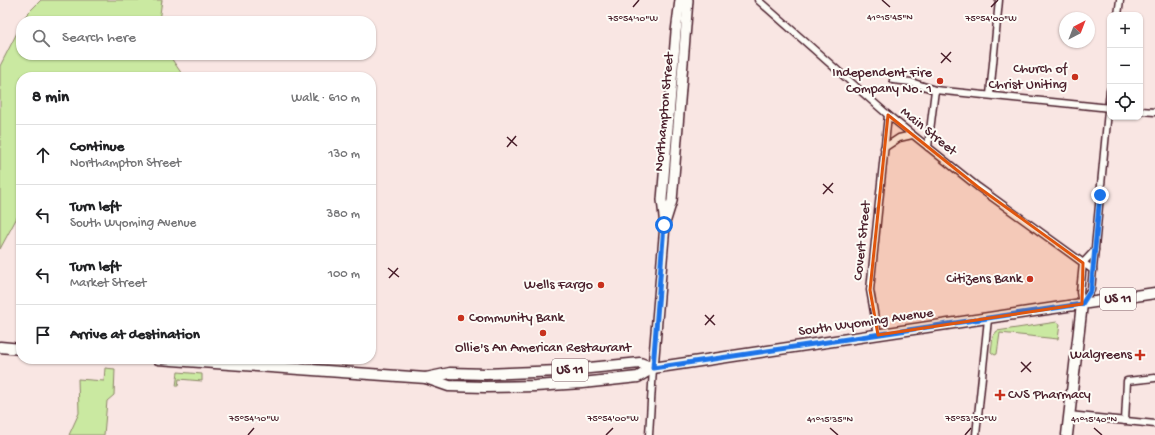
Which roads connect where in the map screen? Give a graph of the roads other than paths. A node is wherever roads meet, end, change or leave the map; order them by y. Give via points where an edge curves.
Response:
1 (680, 0) edge
2 (688, 0) edge
3 (758, 0) edge
4 (999, 0) edge
5 (1120, 0) edge
6 (1118, 12) edge
7 (893, 80) dead end
8 (935, 90) junction
9 (990, 95) junction
10 (1107, 108) edge
11 (1143, 111) edge
12 (1155, 112) edge
13 (888, 115) junction
14 (1108, 120) edge
15 (912, 135) junction
16 (928, 147) junction
17 (884, 148) junction
18 (664, 225) junction
19 (1094, 250) junction
20 (1083, 263) junction
21 (1093, 270) junction
22 (1155, 293) edge
23 (1082, 304) junction
24 (988, 319) junction
25 (878, 335) junction
26 (0, 347) edge
27 (16, 349) edge
28 (220, 364) edge
29 (653, 368) junction
30 (1155, 378) edge
31 (1069, 415) junction
32 (1124, 421) junction
33 (1155, 424) edge
34 (649, 435) edge
35 (976, 435) edge
36 (1067, 435) edge

1 - 18 street, Northampton Street via 662,200
2 - 18 street, Northampton Street via 672,201
3 - 13 street, Main Street
4 - 9 street
5 - 6 street
7 - 8 street via 911,82
8 - 9 street
8 - 16 street
9 - 10 street
11 - 12 street
13 - 15 street, Main Street
13 - 17 street, Covert Street
14 - 19 street
15 - 16 street, Main Street
15 - 17 street via 899,138
16 - 20 street, Main Street via 990,197
17 - 25 street, Covert Street via 870,290
18 - 29 street, Northampton Street
19 - 20 street
19 - 21 street
20 - 21 street, Main Street
20 - 23 street via 1080,292
21 - 23 street via 1091,290
22 - 23 main road, US 11
23 - 24 main road, South Wyoming Avenue / US 11
23 - 31 main road
24 - 25 main road, South Wyoming Avenue / US 11
24 - 35 street
25 - 29 main road, South Wyoming Avenue / US 11
26 - 27 main road
28 - 29 main road, South Wyoming Avenue / US 11 via 426,378 450,373 559,371 640,363
29 - 34 street, Northampton Street
30 - 32 street via 1127,381
31 - 32 street
31 - 36 main road
32 - 33 street

